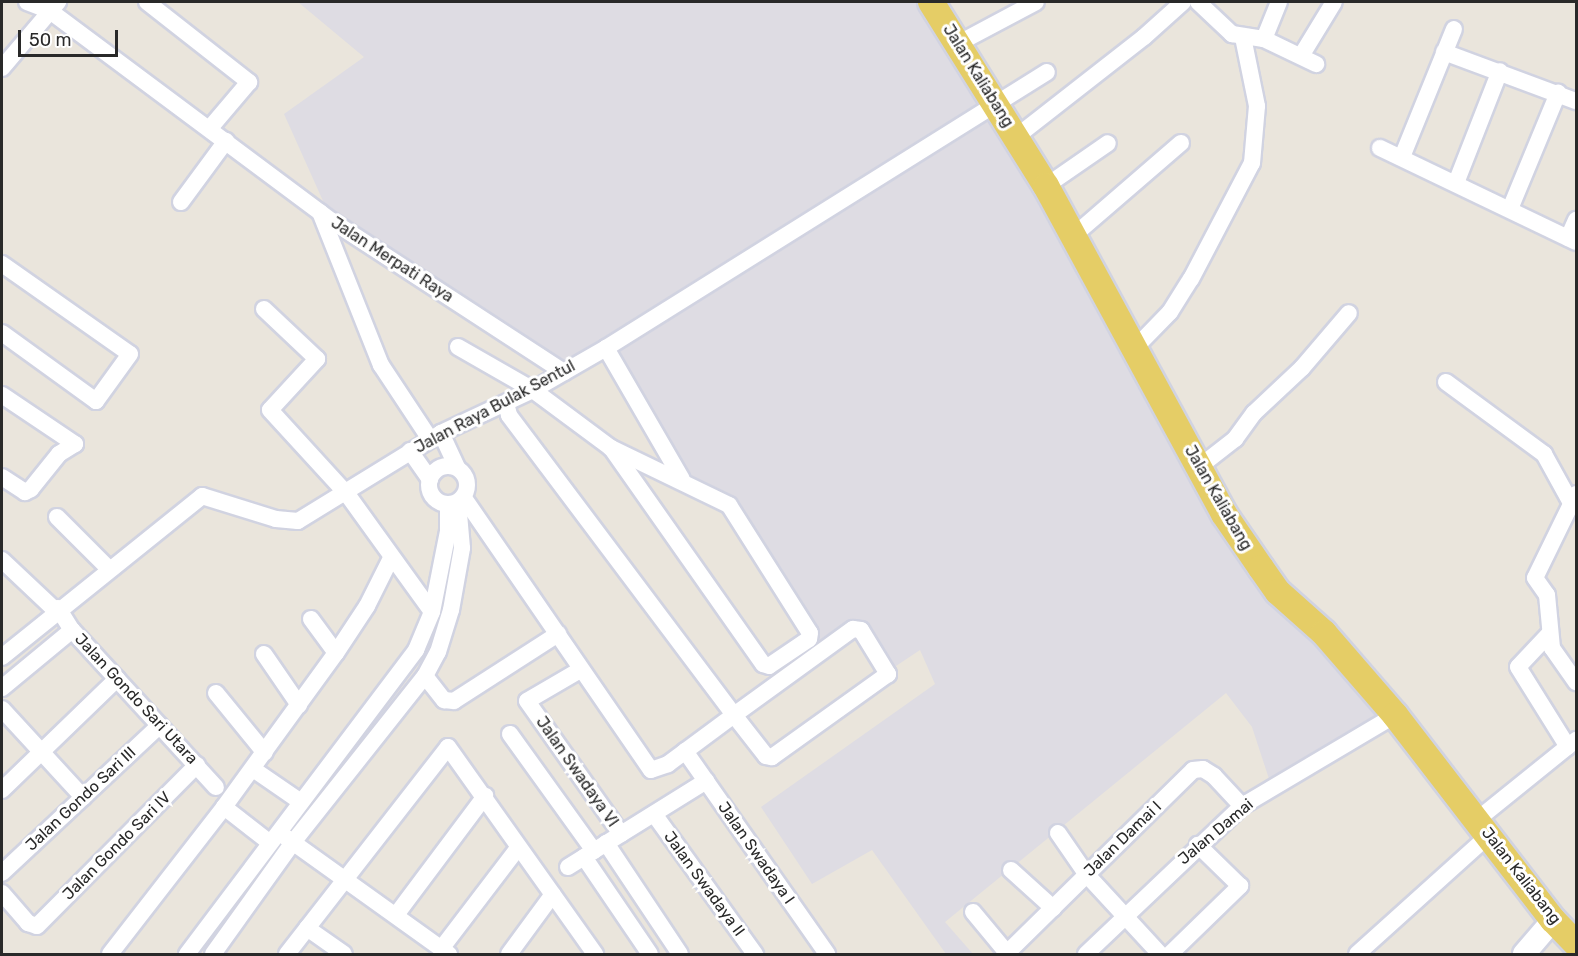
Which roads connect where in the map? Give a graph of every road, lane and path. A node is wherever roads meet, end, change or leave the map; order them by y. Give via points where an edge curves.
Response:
1 (27, 2) edge
2 (931, 2) edge
3 (1035, 2) edge
4 (1183, 2) edge
5 (1198, 2) edge
6 (1279, 2) edge
7 (1334, 2) edge
8 (158, 5) edge
9 (54, 6) edge
10 (1454, 29) dead end
11 (1243, 37) junction
12 (1264, 39) junction
13 (959, 44) junction
14 (1444, 52) junction
15 (2, 68) edge
16 (1500, 71) junction
17 (1047, 72) dead end
18 (1558, 93) junction
19 (1576, 101) edge
20 (996, 106) junction
21 (210, 128) junction
22 (1016, 137) junction
23 (226, 141) junction
24 (1108, 143) dead end
25 (1181, 143) dead end
26 (1380, 148) dead end
27 (1402, 157) junction
28 (1455, 183) junction
29 (1046, 186) junction
30 (181, 202) dead end
31 (1510, 209) junction
32 (325, 216) junction
33 (1576, 220) edge
34 (1072, 237) junction
35 (1572, 240) edge
36 (2, 264) edge
37 (264, 309) dead end
38 (1349, 313) dead end
39 (2, 333) edge
40 (458, 347) dead end
41 (606, 348) junction
42 (1135, 348) junction
43 (564, 372) junction
44 (1446, 382) dead end
45 (533, 390) junction
46 (2, 395) edge
47 (506, 403) junction
48 (435, 436) junction
49 (611, 448) junction
50 (410, 451) junction
51 (1199, 467) junction
52 (457, 468) junction
53 (2, 477) edge
54 (682, 479) junction
55 (430, 480) junction
56 (347, 494) junction
57 (1574, 499) edge
58 (457, 501) junction
59 (57, 517) dead end
60 (391, 558) junction
61 (2, 560) edge
62 (108, 568) junction
63 (57, 609) junction
64 (432, 612) junction
65 (311, 619) dead end
66 (72, 630) junction
67 (558, 634) junction
68 (1549, 634) junction
69 (5, 648) edge
70 (336, 653) junction
71 (264, 654) dead end
72 (26, 667) junction
73 (580, 670) junction
74 (425, 676) junction
75 (117, 678) junction
76 (1576, 682) edge
77 (2, 688) edge
78 (216, 693) dead end
79 (299, 705) junction
80 (2, 710) edge
81 (734, 715) junction
82 (1395, 715) junction
83 (362, 723) junction
84 (160, 725) junction
85 (510, 734) dead end
86 (379, 735) junction
87 (1572, 743) edge
88 (42, 750) junction
89 (685, 752) junction
90 (265, 753) junction
91 (197, 765) junction
92 (254, 769) junction
93 (706, 781) junction
94 (216, 787) dead end
95 (2, 790) edge
96 (485, 796) junction
97 (83, 797) junction
98 (301, 802) junction
99 (1242, 806) junction
100 (224, 807) junction
101 (654, 814) junction
102 (1483, 828) junction
103 (1058, 833) dead end
104 (621, 834) junction
105 (273, 837) junction
106 (294, 841) junction
107 (1198, 845) junction
108 (518, 848) junction
109 (594, 850) junction
110 (568, 867) dead end
111 (1011, 870) dead end
112 (2, 873) edge
113 (1087, 875) junction
114 (344, 878) junction
115 (2, 893) edge
116 (553, 894) junction
117 (1053, 908) junction
118 (973, 912) dead end
119 (396, 915) junction
120 (1125, 917) junction
121 (1553, 920) junction
122 (307, 928) junction
123 (1576, 944) edge
124 (445, 952) edge
125 (109, 953) edge
126 (591, 953) edge
127 (1007, 953) edge
128 (187, 954) edge
129 (213, 954) edge
130 (287, 954) edge
131 (344, 954) edge
132 (509, 954) edge
133 (650, 954) edge
134 (680, 954) edge
135 (754, 954) edge
136 (827, 954) edge
137 (1086, 954) edge
138 (1160, 954) edge
139 (1170, 954) edge
140 (1357, 954) edge
141 (1524, 954) edge

1 - 9 street, Jalan Merpati Raya
2 - 13 main road, Jalan Kaliabang
3 - 13 street
4 - 22 street
5 - 11 street via 1219,25
6 - 12 street
7 - 12 street via 1308,60
8 - 21 street via 249,82
9 - 15 street
9 - 21 street, Jalan Merpati Raya
10 - 14 street
11 - 12 street
11 - 42 street via 1257,106 1252,164 1191,279 1170,312
13 - 20 main road, Jalan Kaliabang
14 - 16 street
14 - 27 street
16 - 18 street
16 - 28 street
17 - 20 street, Jalan Raya Bulak Sentul
18 - 19 street
18 - 31 street
20 - 22 main road, Jalan Kaliabang
20 - 41 street, Jalan Raya Bulak Sentul
21 - 23 street, Jalan Merpati Raya
22 - 29 main road, Jalan Kaliabang
23 - 30 street
23 - 32 street, Jalan Merpati Raya
24 - 29 street
25 - 34 street
26 - 27 street
27 - 28 street
28 - 31 street
29 - 34 main road, Jalan Kaliabang
31 - 35 street
32 - 43 street, Jalan Merpati Raya
32 - 48 street via 381,365
33 - 35 street
34 - 42 main road, Jalan Kaliabang
36 - 39 street via 130,354 96,401
37 - 56 street via 317,359 270,410
38 - 51 street via 1302,368 1254,413 1235,439
40 - 45 street
41 - 43 street, Jalan Raya Bulak Sentul
41 - 54 street
42 - 51 main road, Jalan Kaliabang
43 - 45 street, Jalan Raya Bulak Sentul
44 - 57 street via 1544,454
45 - 47 street, Jalan Raya Bulak Sentul
45 - 49 street
46 - 53 street via 75,444 59,454 25,492
47 - 48 street, Jalan Raya Bulak Sentul
47 - 81 street via 516,424
48 - 50 street, Jalan Raya Bulak Sentul
48 - 52 street
49 - 54 street
49 - 54 street via 769,666 809,639 810,633 729,505
50 - 55 street
50 - 56 street, Jalan Raya Bulak Sentul
51 - 82 main road, Jalan Kaliabang via 1224,514 1278,592 1324,633
52 - 55 street via 440,468
52 - 58 street via 467,482
55 - 58 street via 433,497
56 - 60 street
56 - 62 street, Jalan Raya Bulak Sentul via 298,521 287,522 202,496
57 - 68 street via 1535,578 1547,595
58 - 64 street
58 - 67 street
58 - 74 street via 462,548 451,610 438,652
59 - 62 street
60 - 64 street
60 - 70 street via 367,606
61 - 63 street, Jalan Gondo Sari Utara
62 - 63 street, Jalan Raya Bulak Sentul
63 - 66 street, Jalan Gondo Sari Utara
63 - 69 street, Jalan Raya Bulak Sentul
64 - 83 street via 416,650
65 - 70 street
66 - 72 street
66 - 75 street, Jalan Gondo Sari Utara
67 - 73 street
67 - 74 street via 454,701 444,700
68 - 76 street via 1563,668
68 - 87 street via 1518,667
69 - 72 street
70 - 79 street
71 - 79 street
72 - 77 street
73 - 89 street via 651,770
73 - 104 street, Jalan Swadaya VI via 527,701
74 - 86 street
75 - 84 street, Jalan Gondo Sari Utara
75 - 88 street
78 - 90 street
79 - 90 street
80 - 88 street
81 - 81 street via 763,754 772,757 887,672 861,630 854,629
81 - 89 street
82 - 99 street, Jalan Damai
82 - 102 main road, Jalan Kaliabang
83 - 86 street
83 - 98 street
84 - 91 street, Jalan Gondo Sari Utara
84 - 97 street, Jalan Gondo Sari III
85 - 109 street
86 - 106 street
87 - 102 street
88 - 95 street
88 - 97 street
89 - 93 street, Jalan Swadaya I
90 - 92 street
91 - 94 street, Jalan Gondo Sari Utara
91 - 115 street, Jalan Gondo Sari IV via 37,926 28,923
92 - 98 street
92 - 100 street
93 - 101 street
93 - 136 street, Jalan Swadaya I
96 - 108 street
96 - 114 street via 448,747
96 - 119 street
97 - 112 street, Jalan Gondo Sari III
98 - 105 street
99 - 107 street, Jalan Damai
99 - 113 street, Jalan Damai I via 1214,776 1203,769 1193,770
100 - 105 street
100 - 125 street
101 - 104 street
101 - 135 street, Jalan Swadaya II
102 - 121 main road, Jalan Kaliabang
102 - 140 street
103 - 113 street
104 - 109 street
105 - 106 street
105 - 128 street
106 - 114 street
106 - 129 street
107 - 120 street, Jalan Damai
107 - 139 street via 1240,886
108 - 116 street
108 - 124 street
109 - 110 street
109 - 133 street
109 - 134 street
111 - 117 street
113 - 117 street, Jalan Damai I
113 - 120 street
114 - 119 street
114 - 122 street
116 - 126 street
116 - 132 street
117 - 127 street, Jalan Damai I
118 - 127 street
119 - 124 street
120 - 137 street, Jalan Damai
120 - 138 street
121 - 123 main road, Jalan Kaliabang
121 - 141 street
122 - 130 street
122 - 131 street

